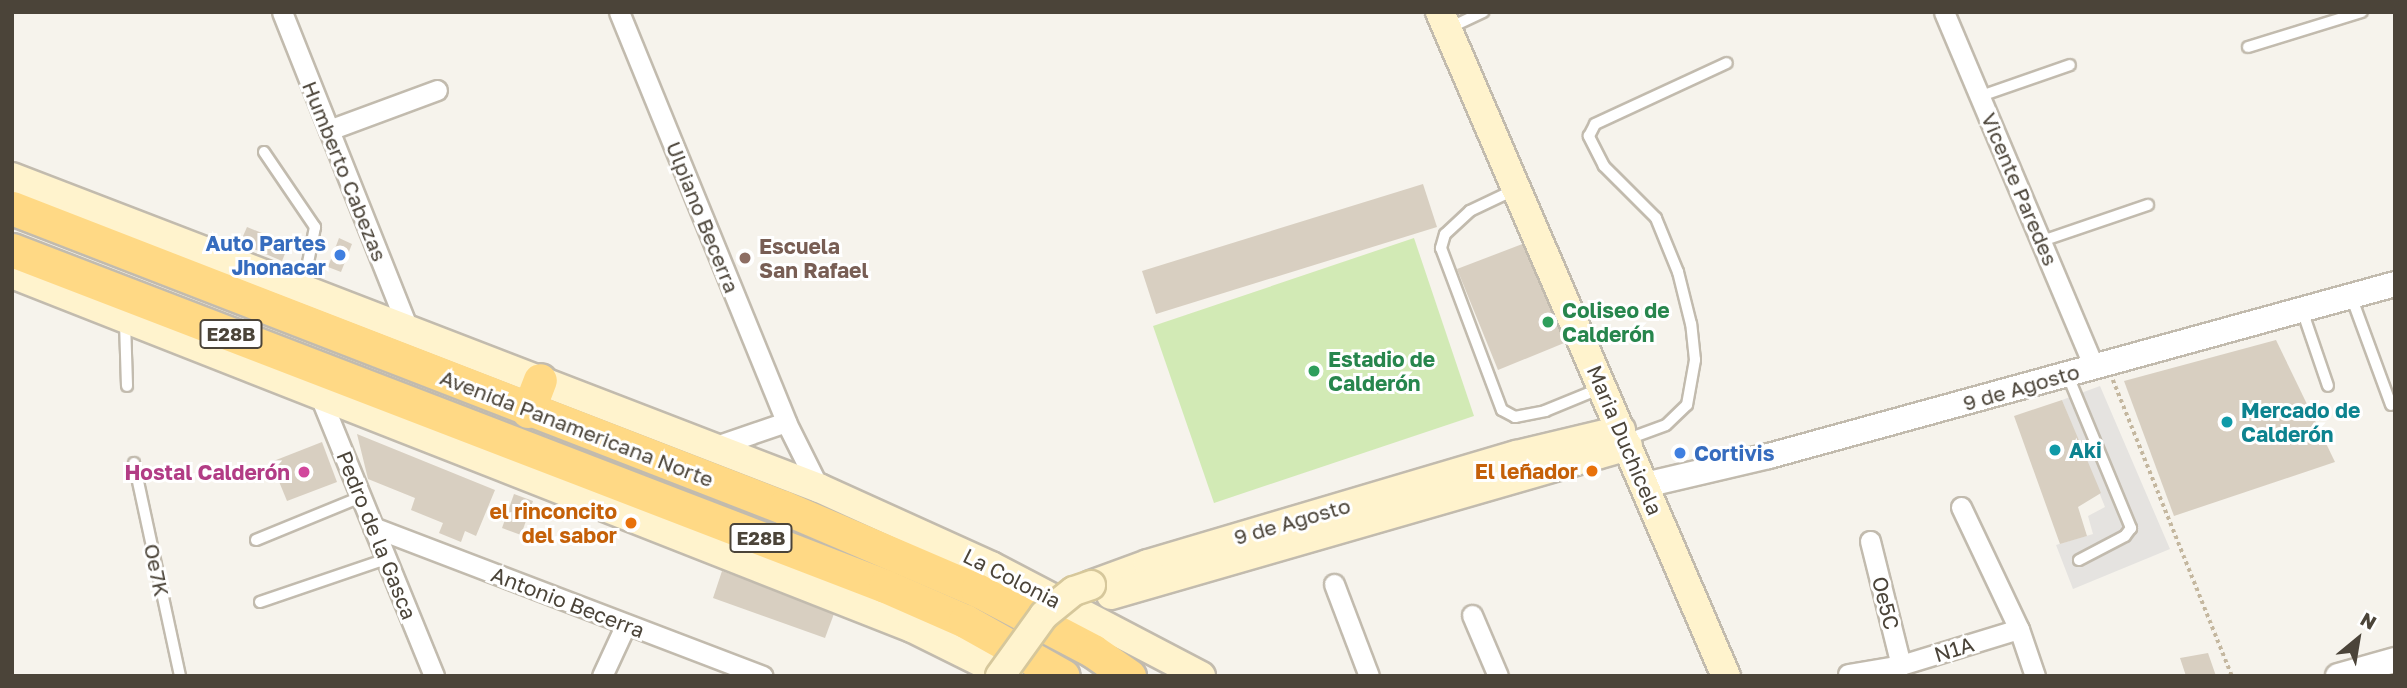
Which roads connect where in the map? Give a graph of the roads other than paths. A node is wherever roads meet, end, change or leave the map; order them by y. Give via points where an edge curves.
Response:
1 (282, 12) edge
2 (620, 12) edge
3 (1484, 12) edge
4 (1944, 12) edge
5 (2362, 12) edge
6 (1443, 21) edge
7 (2248, 47) dead end
8 (1727, 63) dead end
9 (2070, 65) dead end
10 (437, 90) dead end
11 (1981, 96) junction
12 (329, 130) junction
13 (264, 152) dead end
14 (12, 177) edge
15 (1515, 190) junction
16 (2148, 205) dead end
17 (12, 208) edge
18 (2042, 241) junction
19 (12, 250) edge
20 (12, 274) edge
21 (2395, 284) edge
22 (303, 289) junction
23 (2351, 296) junction
24 (2301, 309) junction
25 (126, 318) junction
26 (408, 329) junction
27 (2100, 366) junction
28 (2067, 375) junction
29 (540, 380) junction
30 (127, 386) dead end
31 (2328, 386) dead end
32 (1603, 387) junction
33 (319, 394) junction
34 (2391, 405) dead end
35 (528, 411) junction
36 (786, 422) junction
37 (447, 429) junction
38 (1625, 439) junction
39 (716, 446) junction
40 (134, 463) dead end
41 (1645, 485) junction
42 (819, 488) junction
43 (361, 497) junction
44 (1961, 507) dead end
45 (373, 527) junction
46 (256, 540) dead end
47 (1870, 541) dead end
48 (386, 559) junction
49 (2079, 560) dead end
50 (1334, 584) dead end
51 (1096, 591) junction
52 (260, 602) dead end
53 (1472, 615) dead end
54 (626, 624) junction
55 (2018, 629) junction
56 (2395, 660) edge
57 (1901, 665) junction
58 (1848, 674) edge
59 (180, 676) edge
60 (434, 676) edge
61 (602, 676) edge
62 (763, 676) edge
63 (1000, 676) edge
64 (1009, 676) edge
65 (1018, 676) edge
66 (1063, 676) edge
67 (1129, 676) edge
68 (1201, 676) edge
69 (1369, 676) edge
70 (1498, 676) edge
71 (1726, 676) edge
72 (2035, 676) edge
73 (2338, 676) edge

1 - 12 street, Humberto Cabezas
2 - 36 street, Ulpiano Becerra
3 - 6 lane
4 - 11 street, Vicente Paredes
5 - 7 lane
6 - 15 main road, Maria Duchicela
8 - 38 lane via 1595,124 1589,136 1604,166 1656,218 1678,272 1691,324 1695,360 1687,405 1667,425
9 - 11 lane
10 - 12 street
11 - 18 street, Vicente Paredes
12 - 26 street, Humberto Cabezas
13 - 22 lane via 315,227
14 - 22 main road, Avenida Panamericana Norte
15 - 32 main road, Maria Duchicela
15 - 32 lane via 1470,211 1445,234 1441,248 1502,410 1515,417 1545,411
16 - 18 lane
17 - 35 highway, Avenida Panamericana Norte / E28B
18 - 27 street, Vicente Paredes
19 - 37 highway, Avenida Panamericana Norte / E28B
20 - 25 main road, Avenida Panamericana Norte
21 - 23 street, 9 de Agosto
22 - 26 main road, Avenida Panamericana Norte
23 - 24 street, 9 de Agosto
23 - 34 lane
24 - 27 street, 9 de Agosto
24 - 31 lane
25 - 30 lane
25 - 33 main road, Avenida Panamericana Norte
26 - 29 main road, Avenida Panamericana Norte
27 - 28 street, 9 de Agosto
28 - 41 street, 9 de Agosto
28 - 49 lane via 2131,528 2125,536
29 - 35 highway
29 - 39 main road, Avenida Panamericana Norte
32 - 38 main road, Maria Duchicela
33 - 37 main road, Avenida Panamericana Norte
33 - 43 street, Pedro de la Gasca
35 - 67 highway, Avenida Panamericana Norte / E28B via 783,507 977,590 1093,651
36 - 39 street
36 - 42 street, Ulpiano Becerra
37 - 64 main road, Avenida Panamericana Norte via 912,628
37 - 66 highway, Avenida Panamericana Norte / E28B via 885,586 965,621
38 - 41 main road, Maria Duchicela
38 - 51 main road, 9 de Agosto
39 - 42 main road, Avenida Panamericana Norte
40 - 59 lane, Oe7K
41 - 71 main road, Maria Duchicela
42 - 68 main road, La Colonia via 991,566
43 - 45 street, Pedro de la Gasca
43 - 46 lane
44 - 55 street
45 - 48 street, Pedro de la Gasca
45 - 54 street, Antonio Becerra
47 - 57 street, Oe5C
48 - 52 lane
48 - 60 street, Pedro de la Gasca
50 - 69 street
51 - 63 main road, 9 de Agosto, bridge via 1074,591 1044,615
51 - 65 main road, 9 de Agosto via 1056,627
53 - 70 street
54 - 61 street
54 - 62 street, Antonio Becerra
55 - 57 street, N1A
55 - 72 street
56 - 73 street
57 - 58 street, N1A

